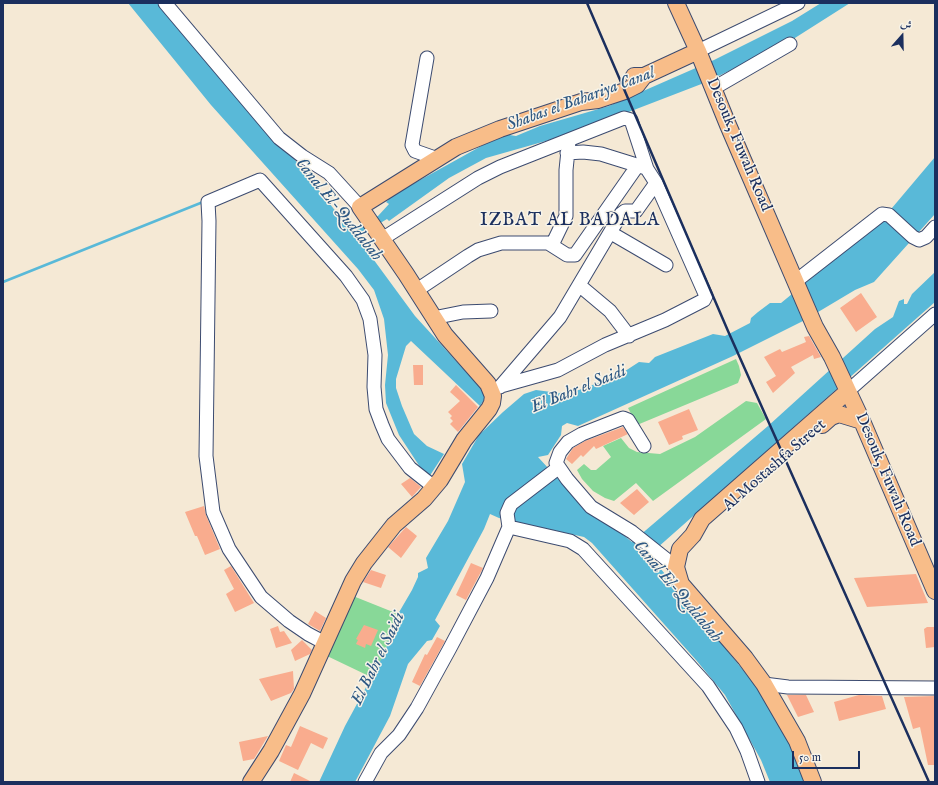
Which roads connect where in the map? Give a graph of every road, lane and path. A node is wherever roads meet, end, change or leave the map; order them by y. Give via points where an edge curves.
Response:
1 (165, 3) edge
2 (676, 3) edge
3 (798, 3) edge
4 (790, 44) dead end
5 (701, 57) junction
6 (427, 58) dead end
7 (714, 88) junction
8 (568, 147) junction
9 (435, 158) junction
10 (642, 167) junction
11 (656, 183) junction
12 (360, 207) junction
13 (935, 227) edge
14 (376, 231) junction
15 (611, 233) junction
16 (552, 245) junction
17 (666, 265) dead end
18 (797, 284) junction
19 (579, 285) junction
20 (417, 290) junction
21 (491, 311) dead end
22 (935, 314) edge
23 (433, 318) junction
24 (629, 336) junction
25 (848, 391) junction
26 (491, 402) junction
27 (862, 421) junction
28 (817, 424) junction
29 (644, 446) dead end
30 (558, 468) junction
31 (437, 484) junction
32 (509, 527) junction
33 (676, 567) junction
34 (935, 591) edge
35 (325, 642) junction
36 (764, 684) junction
37 (935, 688) edge
38 (251, 782) edge
39 (365, 782) edge
40 (758, 782) edge
41 (813, 782) edge

1 - 12 street via 279,138 329,173
2 - 5 main road, Desouk, Fuwah Road
3 - 5 street
4 - 7 street
5 - 7 main road, Desouk, Fuwah Road
5 - 9 main road via 644,76 637,85 624,91 598,100 581,102 478,137
6 - 9 street via 412,145 415,151
7 - 18 main road, Desouk, Fuwah Road
8 - 10 street
8 - 10 street via 624,118 629,119
8 - 14 street via 526,156
8 - 16 street via 566,216
9 - 12 main road
10 - 11 street
10 - 16 street via 575,254 567,255
11 - 15 street via 636,211 625,211 621,214
11 - 24 street via 706,296 704,300
12 - 14 main road
13 - 18 street via 922,240 913,237 886,213 880,215
14 - 20 main road
15 - 17 street
15 - 19 street
16 - 20 street via 543,242 506,243 478,250
18 - 25 main road, Desouk, Fuwah Road
19 - 24 street via 610,311
19 - 26 street via 560,318
20 - 23 main road
21 - 23 street via 463,312
22 - 25 street
23 - 26 main road via 460,354 488,384
24 - 26 street via 605,345
25 - 27 main road, Desouk, Fuwah Road
25 - 28 main road, Al Mostashfa Street
26 - 31 main road
27 - 28 main road, Al Mostashfa Street via 839,414
27 - 34 main road, Desouk, Fuwah Road
28 - 33 main road, Al Mostashfa Street via 712,522 693,534 680,549
29 - 30 street via 628,420 620,419 568,442 557,457
30 - 32 street via 512,504 507,513
30 - 33 street via 591,507 621,524
31 - 35 main road via 394,525 364,562
31 - 35 street via 406,464 382,426 376,409 375,355 370,319 363,300 346,276 260,180 208,202 206,456 213,512 229,549 261,597 308,634
32 - 39 street via 487,578 417,708 398,735 381,753
32 - 40 street via 570,541 583,549 708,686 736,728
33 - 36 main road via 681,584
35 - 38 main road via 285,727
36 - 37 street via 788,687
36 - 41 main road via 797,741

